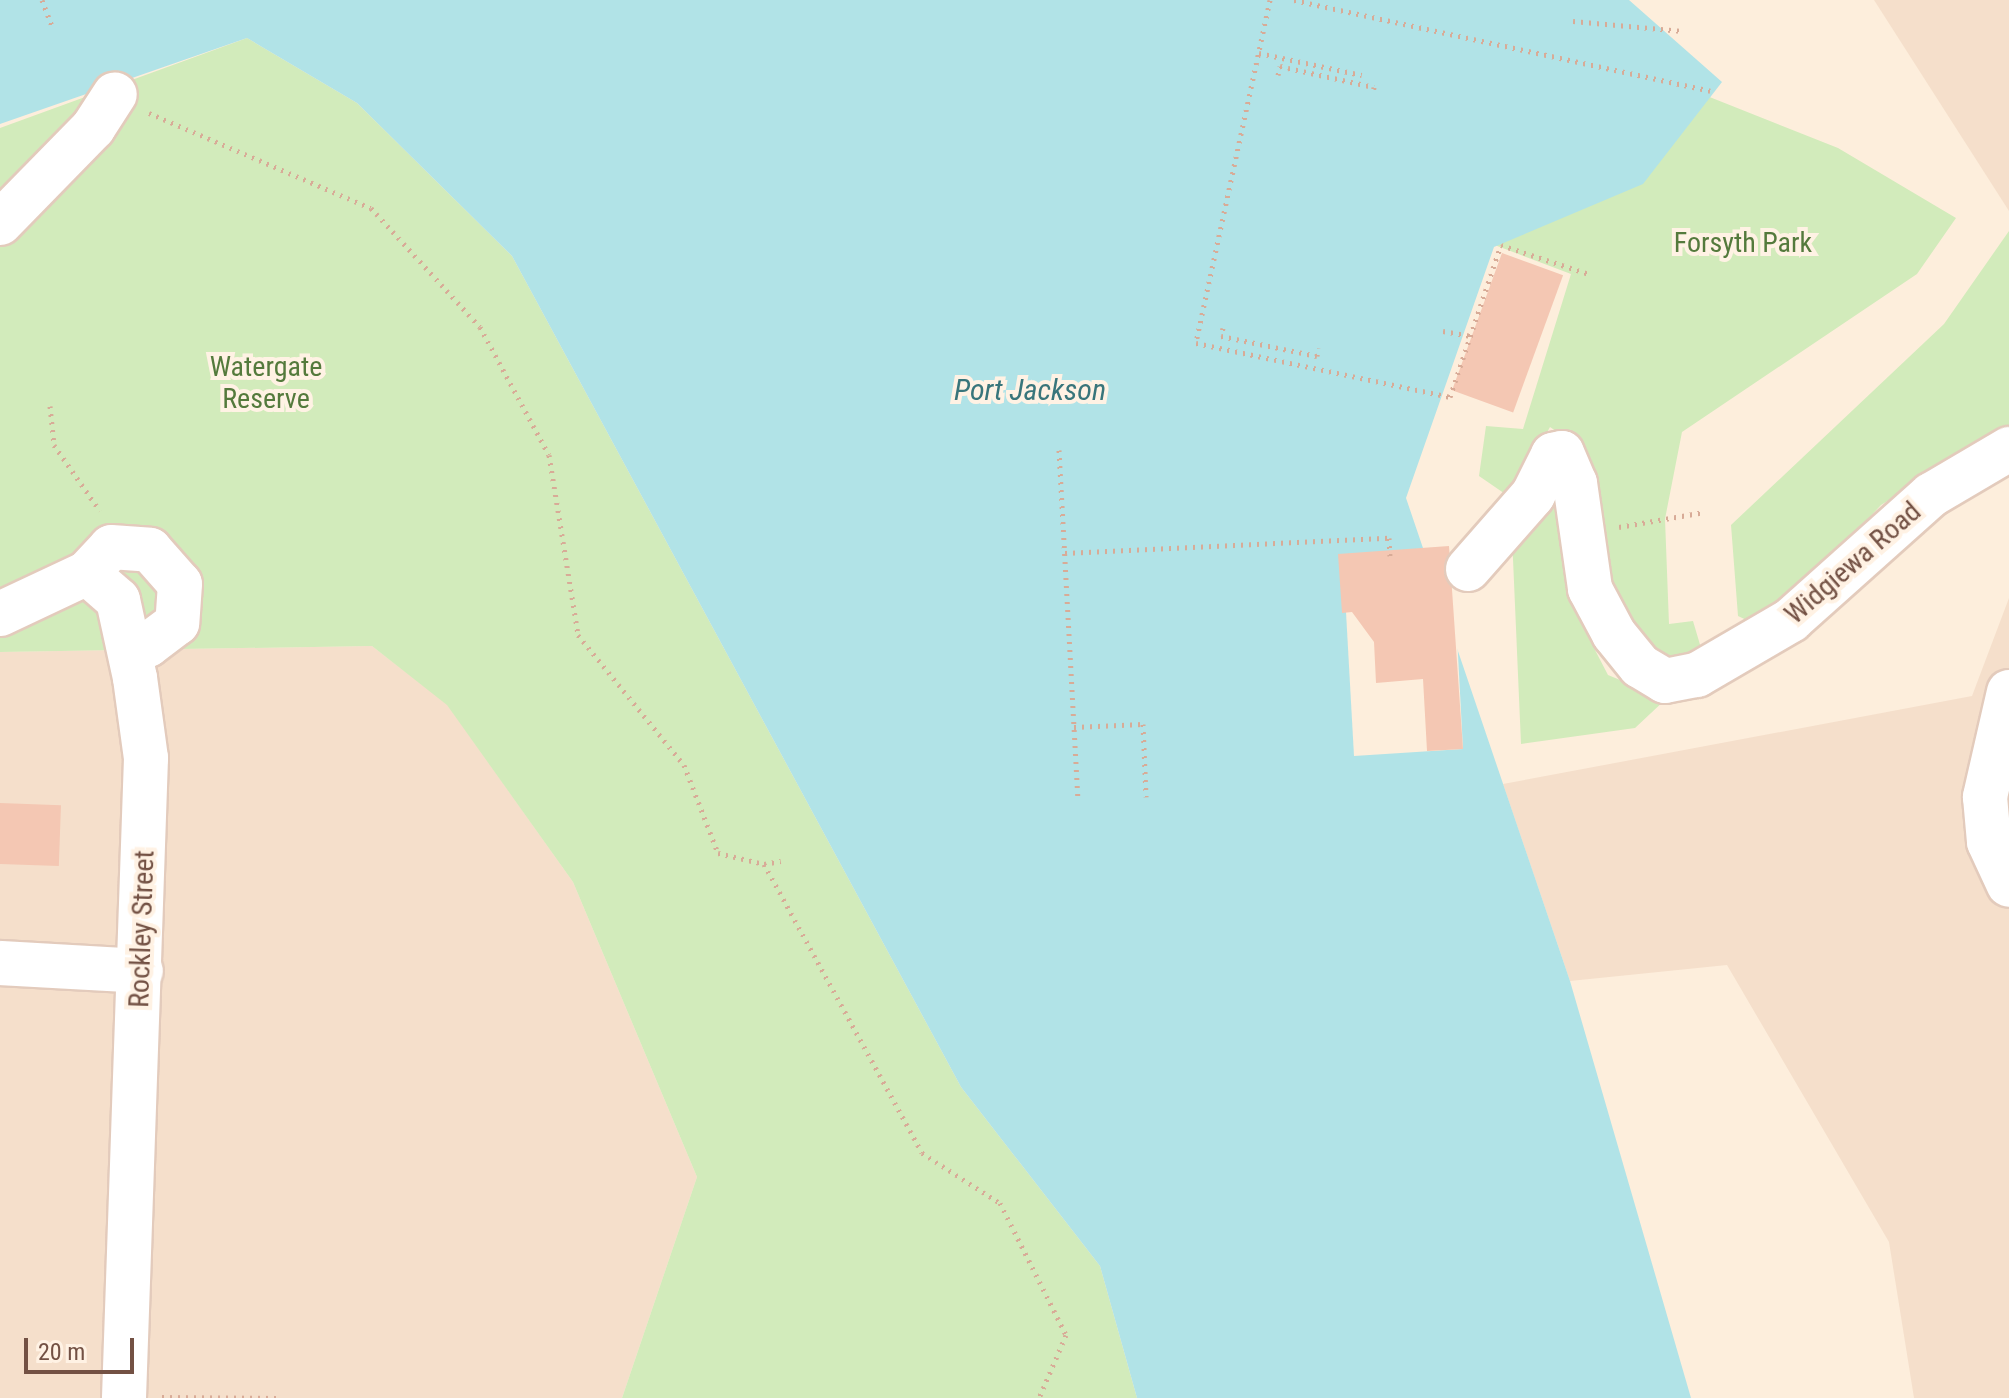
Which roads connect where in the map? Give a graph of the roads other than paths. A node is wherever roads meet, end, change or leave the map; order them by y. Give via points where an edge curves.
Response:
1 (115, 94) road end
2 (0, 223) edge
3 (2009, 449) edge
4 (1468, 569) dead end
5 (87, 573) junction
6 (0, 614) edge
7 (128, 644) junction
8 (2009, 692) edge
9 (2009, 885) edge
10 (0, 963) edge
11 (141, 971) junction
12 (124, 1398) edge

1 - 2 street via 93,128
3 - 4 street, Widgiewa Road via 1931,495 1791,620 1697,675 1665,681 1640,666 1614,634 1590,589 1575,483 1562,453 1553,455 1533,495
5 - 6 street
5 - 7 street, Rockley Street via 118,600
5 - 7 street via 111,547 150,550 180,584 177,623 148,645
7 - 11 street, Rockley Street via 146,758
8 - 9 street via 1985,797 1989,842
10 - 11 street
11 - 12 street, Rockley Street

